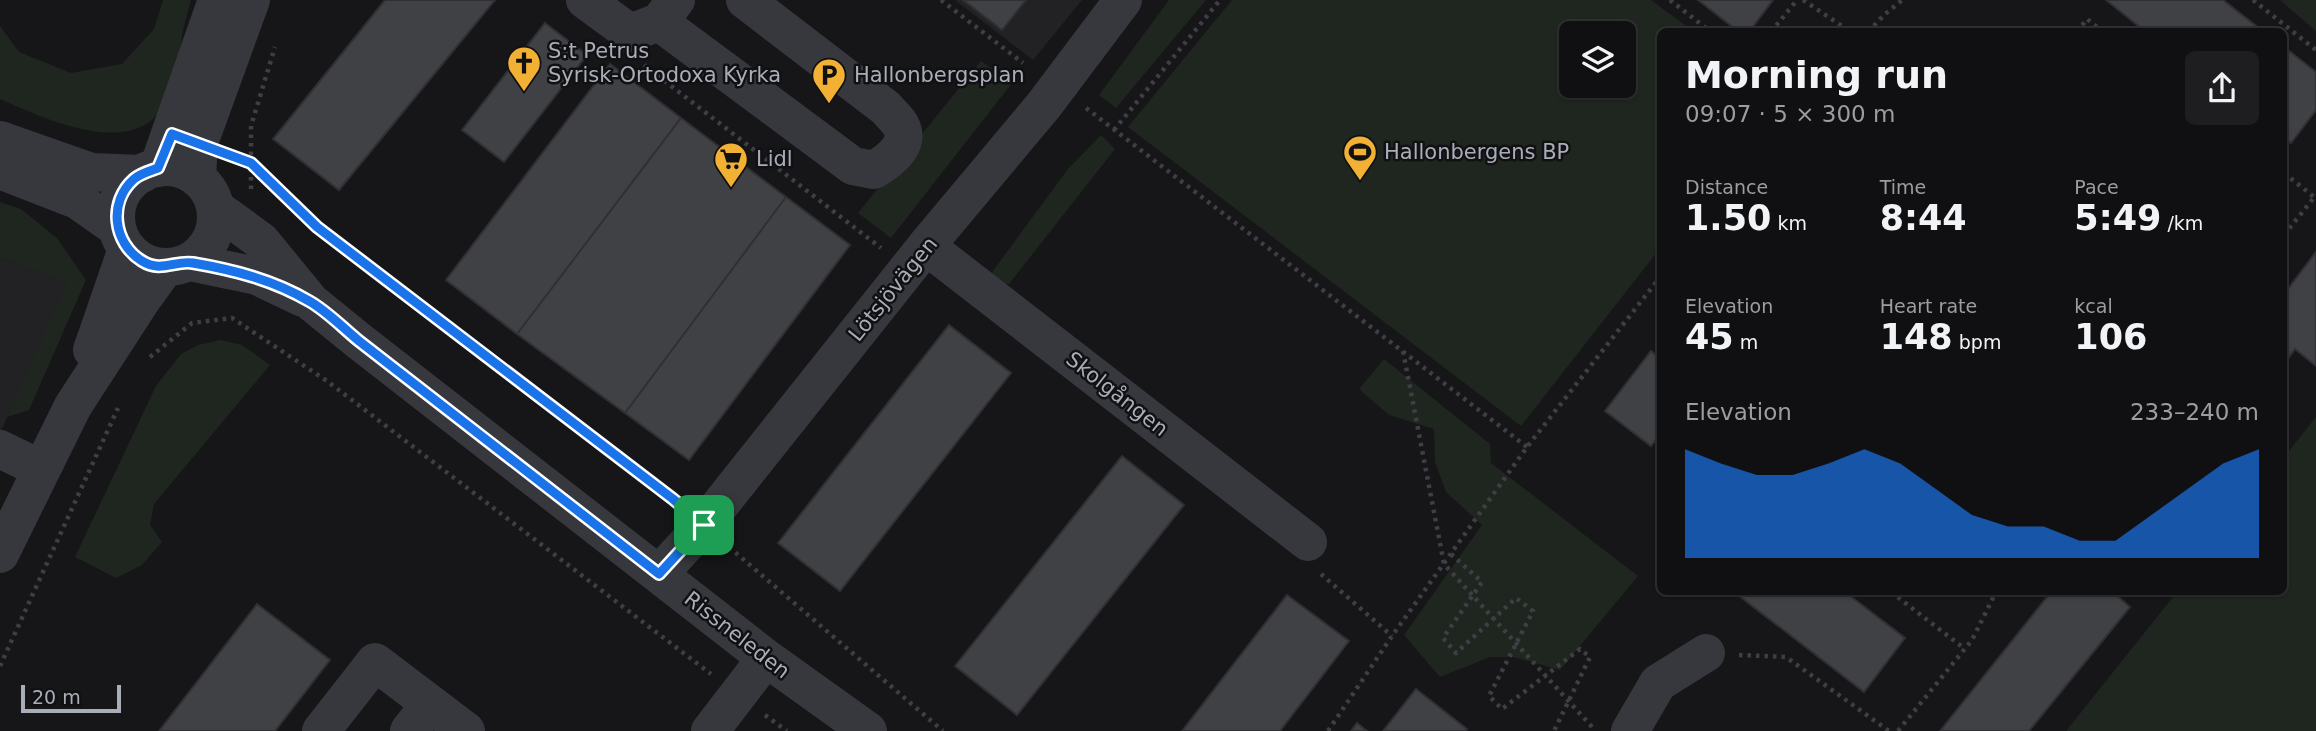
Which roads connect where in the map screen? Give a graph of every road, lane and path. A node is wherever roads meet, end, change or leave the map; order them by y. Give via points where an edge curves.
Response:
1 (217, 0) edge
2 (251, 0) edge
3 (585, 0) edge
4 (745, 0) edge
5 (941, 0) edge
6 (1124, 0) edge
7 (1220, 0) edge
8 (1670, 0) edge
9 (1797, 0) edge
10 (1803, 0) edge
11 (1902, 0) edge
12 (2253, 0) edge
13 (667, 11) edge
14 (1706, 28) edge
15 (1774, 28) edge
16 (1845, 28) edge
17 (1872, 28) edge
18 (2080, 28) edge
19 (2098, 28) edge
20 (278, 38) dead end
21 (2316, 50) edge
22 (636, 59) dead end
23 (1023, 63) dead end
24 (1081, 104) dead end
25 (1114, 130) junction
26 (0, 140) edge
27 (251, 163) junction
28 (0, 170) edge
29 (150, 171) junction
30 (2287, 175) edge
31 (204, 177) junction
32 (2315, 196) edge
33 (2287, 231) edge
34 (122, 238) junction
35 (259, 258) junction
36 (917, 258) junction
37 (177, 265) junction
38 (1657, 281) edge
39 (232, 318) junction
40 (1403, 351) junction
41 (146, 360) dead end
42 (119, 404) dead end
43 (73, 407) junction
44 (1527, 447) junction
45 (0, 449) edge
46 (41, 468) junction
47 (704, 525) junction
48 (1308, 542) joint
49 (0, 554) edge
50 (1451, 554) junction
51 (1444, 564) junction
52 (659, 574) junction
53 (1473, 595) junction
54 (1895, 595) edge
55 (1994, 595) edge
56 (1494, 618) junction
57 (1392, 636) junction
58 (1516, 643) junction
59 (1965, 649) junction
60 (1706, 653) joint
61 (766, 658) junction
62 (0, 666) edge
63 (1546, 675) junction
64 (738, 695) junction
65 (1569, 701) junction
66 (419, 717) edge
67 (321, 731) edge
68 (466, 731) edge
69 (710, 731) edge
70 (787, 731) edge
71 (868, 731) edge
72 (943, 731) edge
73 (1328, 731) edge
74 (1554, 731) edge
75 (1596, 731) edge
76 (1630, 731) edge
77 (1889, 731) edge
78 (1898, 731) edge

1 - 29 street
2 - 31 street
3 - 13 street via 630,33
4 - 13 street via 886,108 902,126 903,143 891,160 874,170 853,166
5 - 23 path
6 - 36 street, Lötsjövägen
7 - 25 path
8 - 14 path
9 - 15 path
10 - 16 path
11 - 17 path
12 - 21 path
18 - 19 path via 2087,19
20 - 27 path via 251,126
22 - 36 path
24 - 25 path
25 - 40 path
26 - 29 street via 91,172
27 - 31 path
27 - 35 path via 250,194 264,216
27 - 47 path via 317,227
28 - 34 street via 77,200
29 - 31 street via 173,168
29 - 34 street via 132,180 118,202
30 - 32 path
31 - 35 street, Rissneleden
31 - 37 street via 215,229 208,245
32 - 33 path
34 - 37 street via 144,262
34 - 43 street
35 - 37 street, Rissneleden
35 - 39 path
35 - 52 street, Rissneleden via 369,350
36 - 47 street, Lötsjövägen
36 - 48 street, Skolgången
37 - 43 street via 138,305
38 - 44 path
39 - 41 path via 192,323
39 - 64 path via 327,381
40 - 44 path
40 - 51 path
42 - 62 path
43 - 46 street
44 - 50 path
45 - 46 street
46 - 49 street
47 - 52 street, Lötsjövägen
47 - 72 path
48 - 57 path via 1312,565
50 - 51 path
50 - 53 path via 1482,582
51 - 53 path
51 - 57 path
52 - 61 street, Rissneleden
53 - 56 path
53 - 56 path via 1443,638 1456,653
54 - 59 path
55 - 59 path
56 - 58 path
56 - 58 path via 1516,598 1533,611
57 - 73 path
58 - 63 path
58 - 63 path via 1489,696 1502,709
59 - 78 path
60 - 76 street via 1658,683
60 - 77 path via 1786,657
61 - 64 street
61 - 71 street, Rissneleden
63 - 65 path
63 - 65 path via 1580,649 1590,657
64 - 69 street
64 - 70 path
65 - 74 path
65 - 75 path
66 - 67 street via 375,662
66 - 68 street

